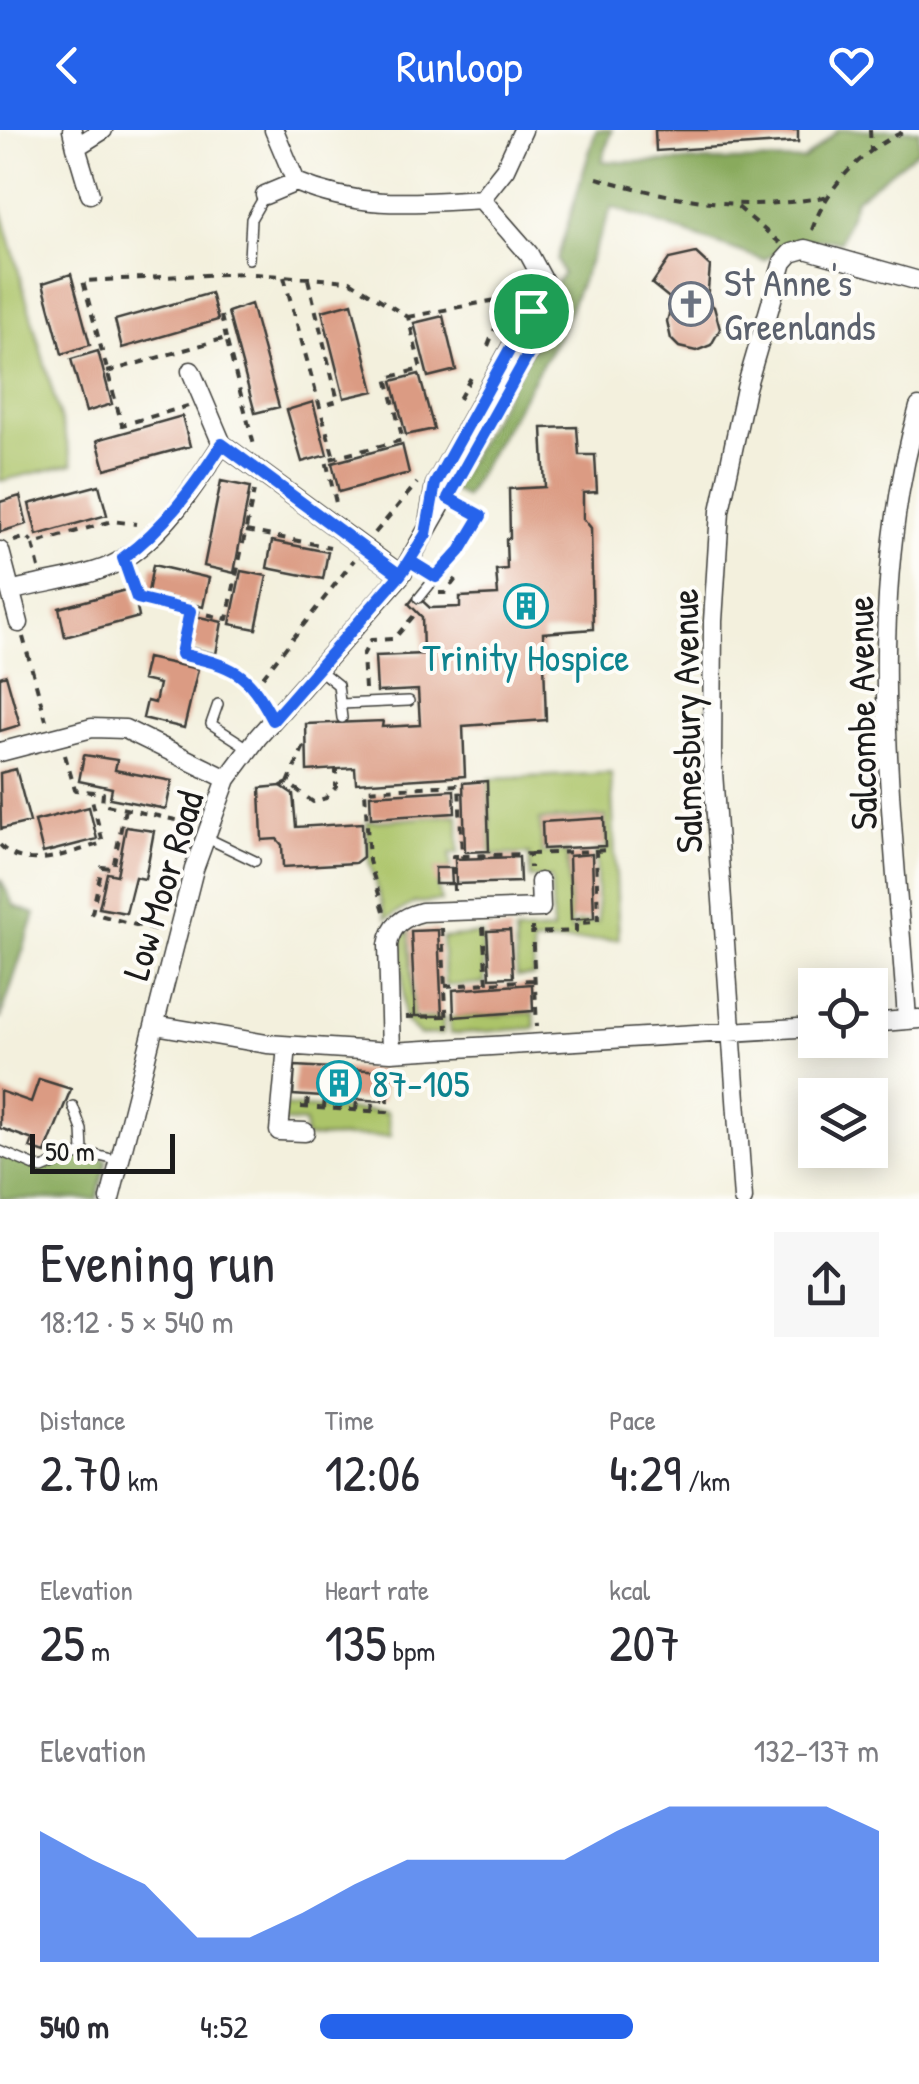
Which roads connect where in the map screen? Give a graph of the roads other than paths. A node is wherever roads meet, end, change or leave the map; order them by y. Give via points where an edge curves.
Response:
1 (103, 130) edge
2 (274, 130) edge
3 (522, 130) edge
4 (74, 138) edge
5 (296, 182) junction
6 (90, 194) dead end
7 (264, 195) joint
8 (481, 199) junction
9 (249, 259) dead end
10 (919, 281) edge
11 (191, 371) dead end
12 (919, 407) edge
13 (222, 444) junction
14 (441, 494) junction
15 (0, 548) edge
16 (405, 568) junction
17 (436, 577) junction
18 (11, 590) junction
19 (419, 598) dead end
20 (20, 623) road end
21 (318, 669) junction
22 (408, 702) dead end
23 (218, 704) dead end
24 (340, 704) junction
25 (342, 718) dead end
26 (250, 749) junction
27 (0, 752) edge
28 (227, 779) junction
29 (207, 832) junction
30 (255, 861) dead end
31 (540, 882) dead end
32 (536, 908) junction
33 (537, 930) road end
34 (913, 1020) edge
35 (888, 1022) edge
36 (155, 1025) junction
37 (798, 1028) edge
38 (734, 1032) junction
39 (287, 1046) junction
40 (391, 1052) junction
41 (73, 1106) dead end
42 (305, 1132) dead end
43 (0, 1151) edge
44 (83, 1152) junction
45 (120, 1161) junction
46 (110, 1199) edge
47 (743, 1199) edge

1 - 4 street
2 - 5 street
3 - 8 street via 505,170
4 - 6 street
5 - 7 street
5 - 8 street via 354,202
7 - 9 lane via 251,219
8 - 14 street, Low Moor Road via 529,254 548,291 544,326
10 - 38 street, Salmesbury Avenue via 798,251 784,262 746,388 720,512 712,758
11 - 13 street
12 - 34 street, Salcombe Avenue via 883,634
13 - 16 street via 350,537
13 - 18 street via 192,491 123,558
14 - 16 street, Low Moor Road
14 - 17 lane via 481,516
15 - 18 street
16 - 17 lane
16 - 21 street, Low Moor Road
17 - 19 lane
18 - 20 street
21 - 24 lane via 338,686
21 - 26 street, Low Moor Road
22 - 24 lane
23 - 26 lane via 210,724
24 - 25 lane
26 - 28 street, Low Moor Road
27 - 28 street via 92,728 125,729
28 - 29 street, Low Moor Road
29 - 30 lane
29 - 36 street, Low Moor Road
31 - 32 street
32 - 33 street
32 - 40 street via 409,916 392,929
34 - 35 street
36 - 39 street
36 - 45 street, Low Moor Road
37 - 38 street
38 - 40 street
38 - 47 street, Salmesbury Avenue
39 - 40 street
39 - 42 street via 279,1132
41 - 44 lane
43 - 44 lane via 42,1169
44 - 45 lane
45 - 46 street, Low Moor Road

